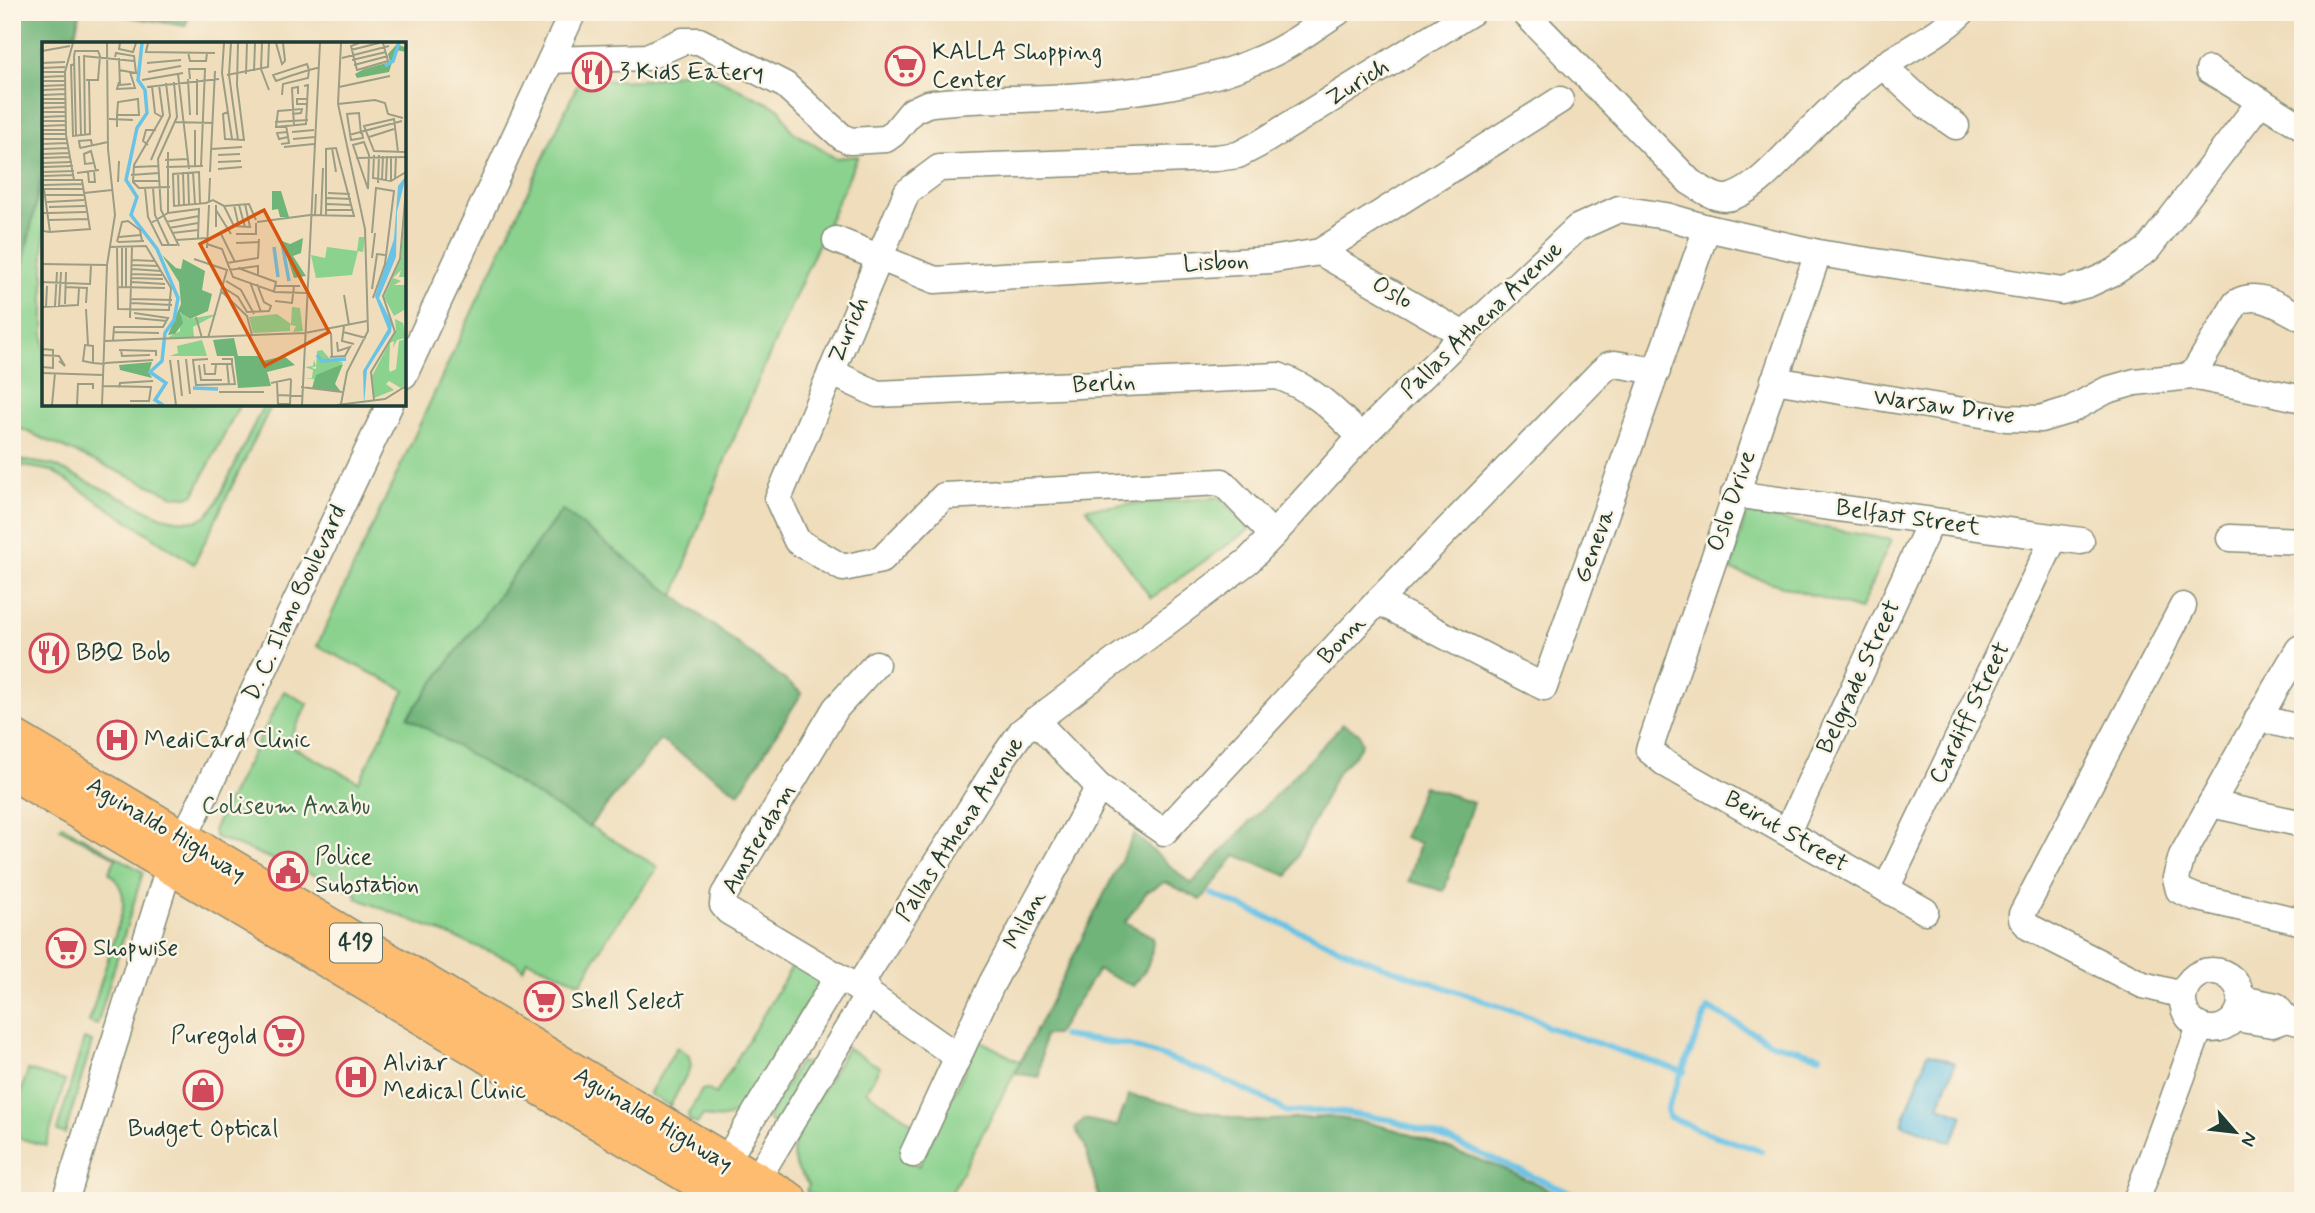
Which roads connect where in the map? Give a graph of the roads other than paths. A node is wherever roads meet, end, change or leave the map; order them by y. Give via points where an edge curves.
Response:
1 (573, 12) edge
2 (1338, 12) edge
3 (1472, 12) edge
4 (1524, 12) edge
5 (1962, 12) edge
6 (551, 60) junction
7 (1882, 66) junction
8 (2209, 70) dead end
9 (1560, 100) dead end
10 (2261, 101) junction
11 (1956, 126) dead end
12 (2303, 127) edge
13 (1707, 228) junction
14 (836, 240) dead end
15 (1320, 252) junction
16 (1818, 253) junction
17 (878, 259) junction
18 (2303, 318) edge
19 (1464, 335) junction
20 (406, 371) edge
21 (1657, 371) junction
22 (831, 372) junction
23 (2192, 376) junction
24 (1774, 380) junction
25 (2303, 399) edge
26 (389, 406) edge
27 (1361, 437) junction
28 (1734, 494) junction
29 (1931, 521) junction
30 (1273, 535) junction
31 (2054, 538) junction
32 (2230, 538) dead end
33 (2081, 541) dead end
34 (2303, 541) edge
35 (1378, 601) junction
36 (2183, 606) dead end
37 (2303, 647) edge
38 (876, 664) dead end
39 (2258, 719) junction
40 (1035, 720) junction
41 (2303, 729) edge
42 (12, 738) edge
43 (1649, 750) joint
44 (12, 770) edge
45 (1099, 787) junction
46 (2211, 804) junction
47 (2303, 824) edge
48 (1787, 832) junction
49 (177, 852) junction
50 (1886, 889) junction
51 (1925, 911) dead end
52 (2303, 922) edge
53 (838, 977) junction
54 (866, 986) junction
55 (2183, 995) junction
56 (2238, 1008) junction
57 (2294, 1021) edge
58 (2200, 1027) junction
59 (958, 1057) junction
60 (914, 1153) dead end
61 (734, 1186) edge
62 (65, 1201) edge
63 (789, 1201) edge
64 (2136, 1201) edge

1 - 6 street
2 - 6 street via 1263,58 1181,83 1144,91 926,104 912,111 889,137 855,142 842,137 785,85 699,41 683,41 647,57
3 - 17 street, Zurich via 1238,155 939,168 907,192
4 - 7 street via 1690,182 1723,199 1765,174
5 - 7 street via 1949,26
6 - 20 street
7 - 11 street
8 - 10 street
9 - 15 street, Lisbon
10 - 12 street
10 - 16 street, Pallas Athena Avenue via 2147,250 2088,284 2062,290
13 - 16 street, Pallas Athena Avenue
13 - 19 street, Pallas Athena Avenue via 1619,209 1577,228
13 - 21 street, Geneva
14 - 17 street, Lisbon
15 - 17 street, Lisbon via 1270,260 934,280
15 - 19 street, Oslo
16 - 24 street, Oslo Drive
17 - 22 street, Zurich
18 - 23 street via 2265,299 2243,299 2236,303
19 - 27 street, Pallas Athena Avenue
21 - 35 street, Bonn via 1609,365
21 - 35 street, Geneva via 1544,687
22 - 27 street, Berlin via 877,394 1278,376 1322,398
22 - 30 street, Zurich via 778,499 797,541 843,568 881,560 944,496 1222,482
23 - 24 street, Warsaw Drive via 2135,382 2040,419 2006,418
23 - 25 street, Warsaw Drive
24 - 28 street, Oslo Drive
26 - 49 street, D. C. Ilano Boulevard
27 - 30 street, Pallas Athena Avenue
28 - 29 street, Belfast Street
28 - 43 street, Oslo Drive
29 - 31 street, Belfast Street
29 - 48 street, Belgrade Street
30 - 40 street, Pallas Athena Avenue via 1248,561
31 - 33 street, Belfast Street
31 - 50 street, Cardiff Street
32 - 34 street
35 - 45 street, Bonn via 1164,832
36 - 55 street via 2022,914 2029,927 2134,981
37 - 39 street
38 - 53 street, Amsterdam via 836,708 723,900 728,911
39 - 41 street
39 - 46 street
40 - 45 street, Bonn
40 - 54 street, Pallas Athena Avenue via 1011,746
42 - 49 highway, Aguinaldo Highway / 419
43 - 48 street, Beirut Street
44 - 49 highway, Aguinaldo Highway / 419
45 - 59 street, Milan via 1015,939
46 - 47 street
46 - 52 street via 2182,856 2176,878 2179,890
48 - 50 street, Beirut Street
49 - 61 highway, Aguinaldo Highway / 419
49 - 62 street, D. C. Ilano Boulevard
50 - 51 street, Beirut Street
53 - 54 street
53 - 61 street
54 - 59 street
54 - 61 street, Pallas Athena Avenue
55 - 56 street via 2193,978 2203,972 2223,973 2237,986
55 - 58 street via 2186,1014
56 - 57 street via 2272,1024
56 - 58 street via 2225,1026
58 - 64 street
59 - 60 street, Milan
61 - 63 highway, Aguinaldo Highway / 419

